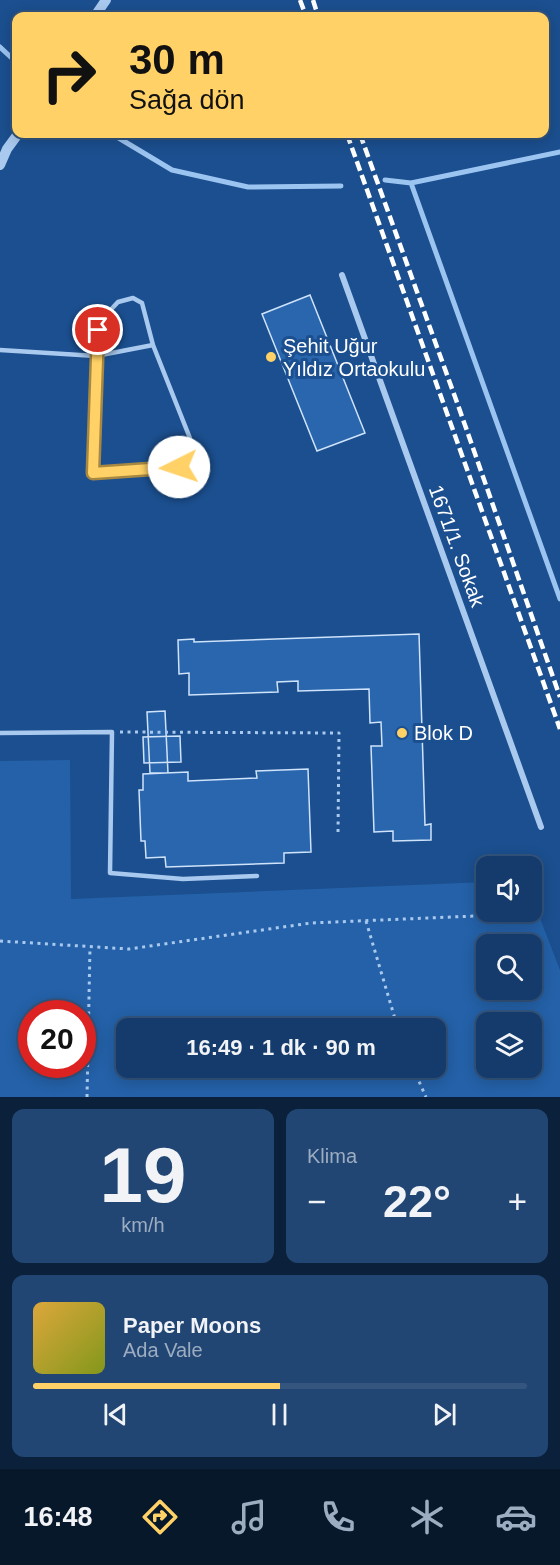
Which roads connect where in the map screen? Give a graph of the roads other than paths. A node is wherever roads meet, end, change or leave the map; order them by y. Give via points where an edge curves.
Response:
1 (15, 138) edge
2 (0, 165) edge
3 (342, 275) dead end
4 (153, 345) junction
5 (0, 350) edge
6 (96, 356) junction
7 (0, 733) edge
8 (541, 827) dead end
9 (257, 876) dead end

1 - 2 street
3 - 8 street, 1671/1. Sokak
4 - 6 lane
4 - 6 lane via 142,303 134,298 118,302 103,318
4 - 6 lane via 201,466 93,473
5 - 6 lane
7 - 9 lane via 112,732 110,873 183,879

